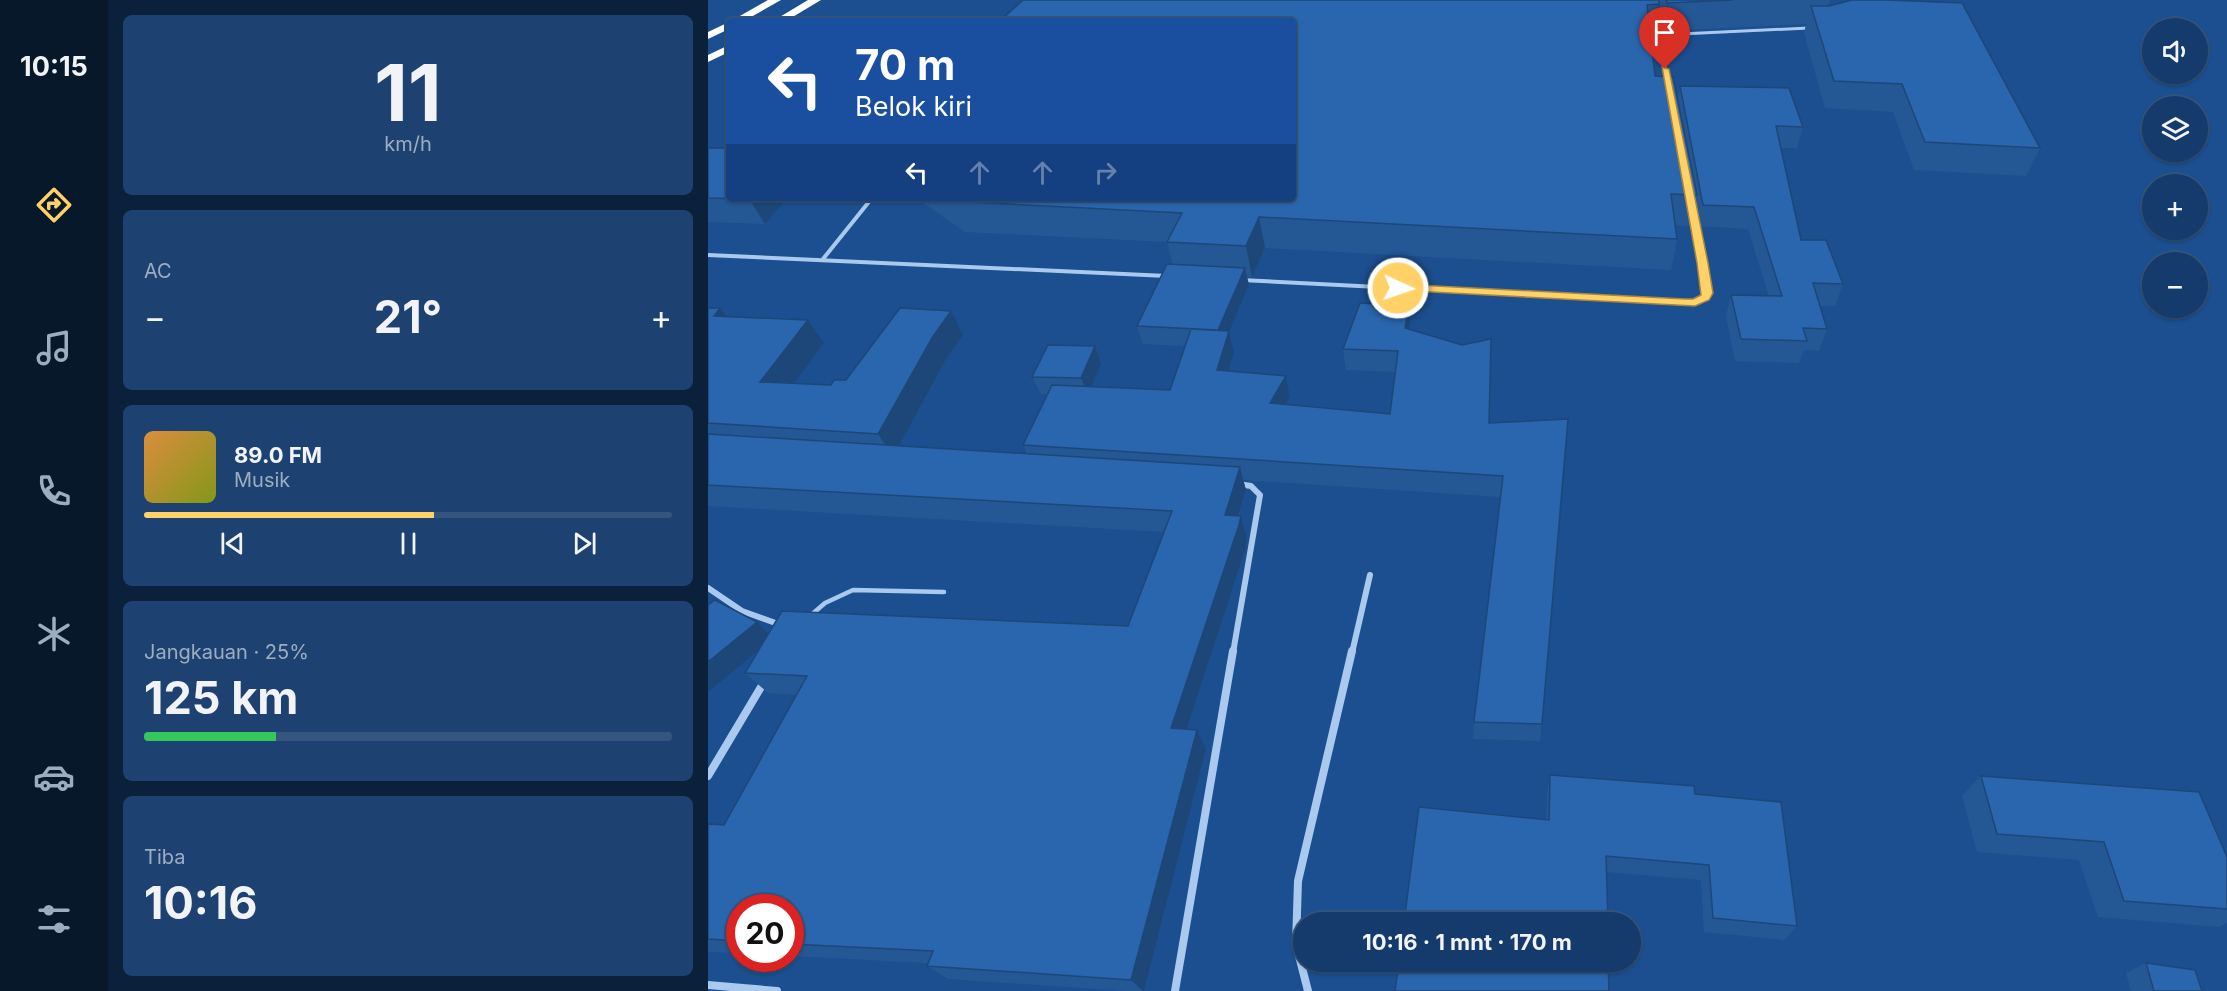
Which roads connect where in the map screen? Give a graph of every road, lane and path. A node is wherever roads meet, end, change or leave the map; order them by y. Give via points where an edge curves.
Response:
1 (776, 0) edge
2 (816, 0) edge
3 (1656, 12) dead end
4 (742, 18) edge
5 (783, 18) edge
6 (726, 27) edge
7 (1811, 28) edge
8 (1659, 34) junction
9 (708, 36) edge
10 (726, 50) edge
11 (708, 59) edge
12 (1668, 87) edge
13 (870, 201) edge
14 (1692, 208) edge
15 (708, 255) edge
16 (823, 259) junction
17 (1170, 277) edge
18 (1230, 280) edge
19 (1229, 484) edge
20 (1370, 575) dead end
21 (708, 588) edge
22 (944, 592) dead end
23 (804, 622) edge
24 (788, 626) edge
25 (768, 675) edge
26 (708, 776) edge
27 (708, 985) edge
28 (777, 991) edge
29 (1175, 991) edge
30 (1308, 991) edge

1 - 4 highway
2 - 5 highway
3 - 8 lane
6 - 9 highway
7 - 8 lane
8 - 12 lane
10 - 11 highway
13 - 16 lane
14 - 18 lane via 1707,293 1695,303
15 - 16 lane
16 - 17 lane
19 - 29 street via 1250,485 1260,495
20 - 30 street via 1298,881 1296,944
21 - 24 street via 733,608 762,621
22 - 23 lane via 853,590 825,603
25 - 26 street
27 - 28 street

